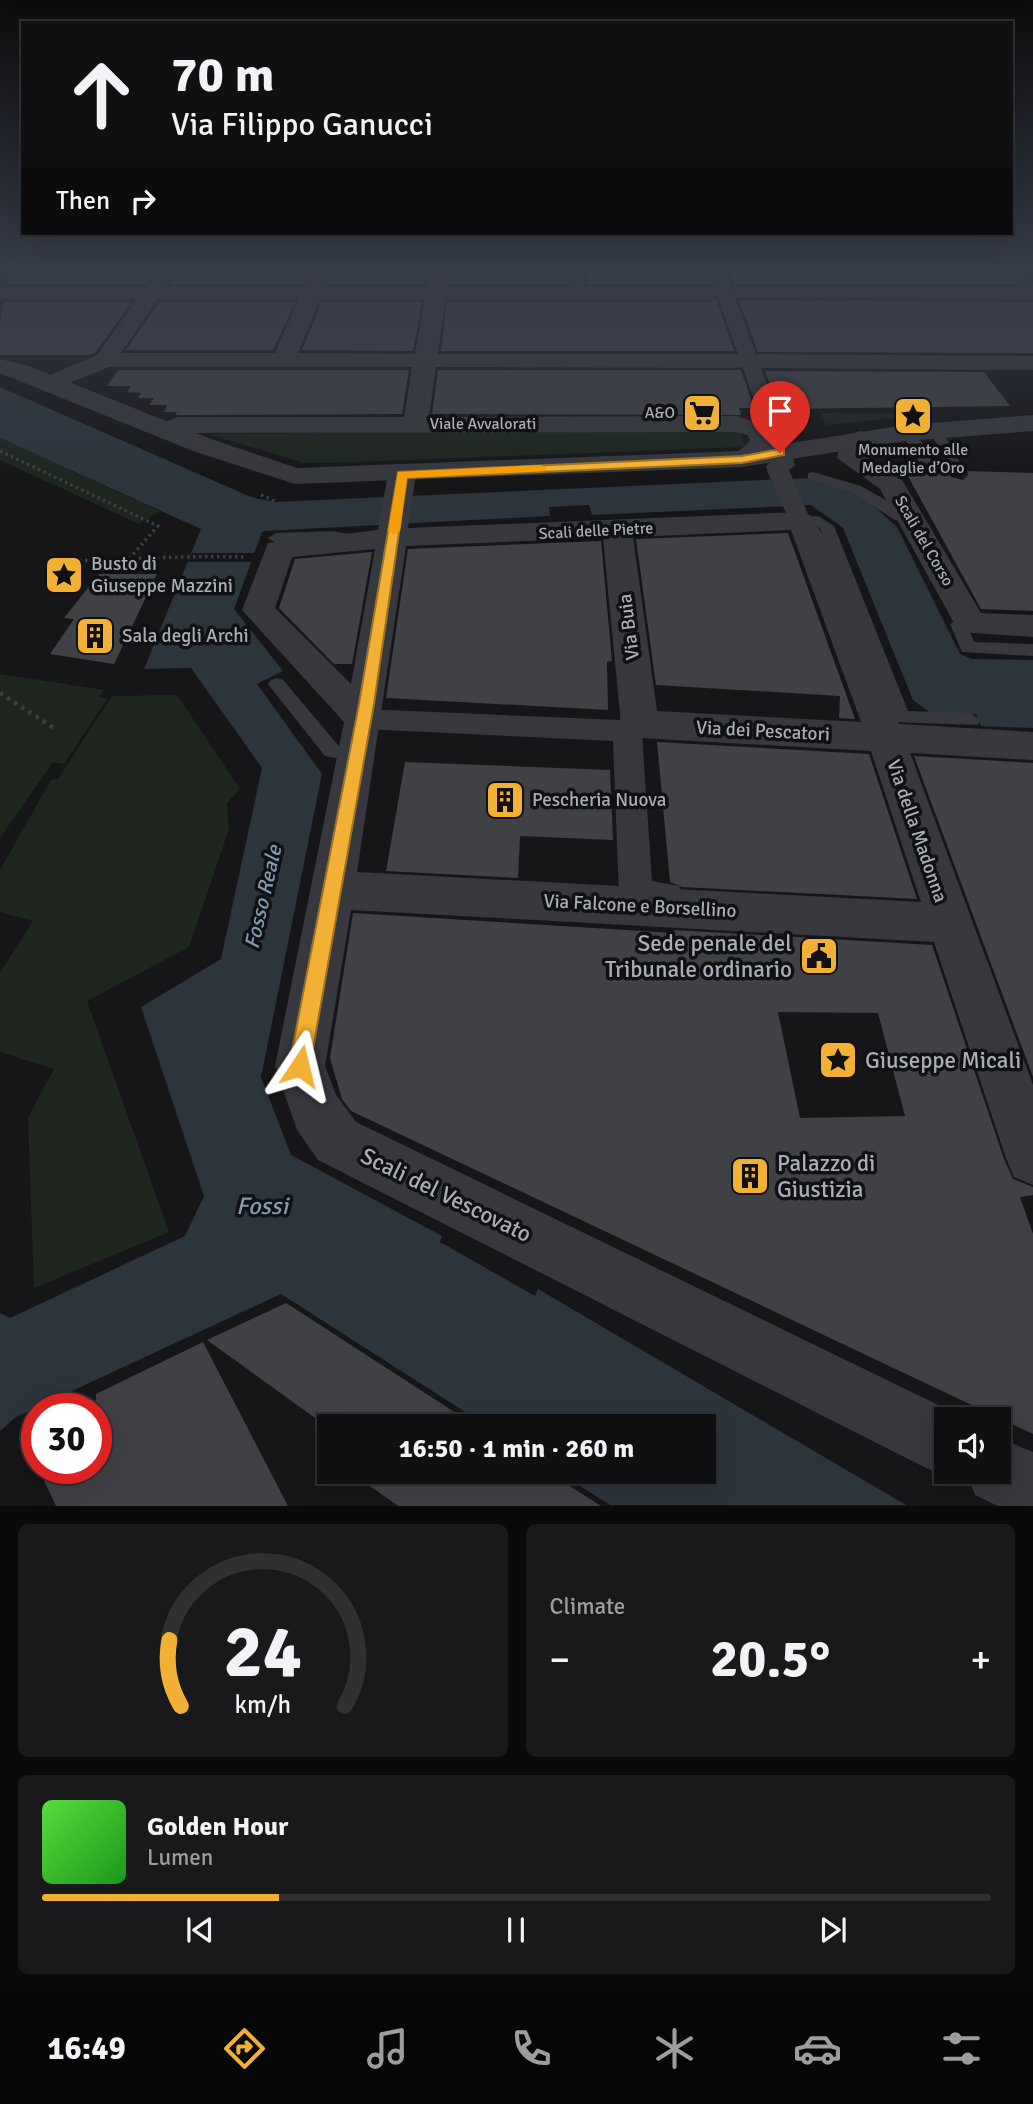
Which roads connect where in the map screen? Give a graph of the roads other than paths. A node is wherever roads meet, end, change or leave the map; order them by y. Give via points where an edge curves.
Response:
1 (120, 338) edge
2 (293, 338) edge
3 (430, 338) edge
4 (741, 338) edge
5 (105, 360) junction
6 (284, 360) junction
7 (427, 360) junction
8 (749, 361) junction
9 (1033, 363) edge
10 (0, 366) edge
11 (52, 383) junction
12 (1033, 424) edge
13 (415, 425) junction
14 (935, 429) junction
15 (167, 431) junction
16 (905, 433) junction
17 (860, 439) junction
18 (742, 459) junction
19 (780, 463) junction
20 (929, 466) dead end
21 (959, 474) dead end
22 (813, 476) dead end
23 (401, 483) junction
24 (797, 514) junction
25 (665, 519) dead end
26 (912, 519) junction
27 (556, 524) dead end
28 (616, 525) junction
29 (394, 532) junction
30 (276, 538) dead end
31 (358, 540) junction
32 (971, 624) junction
33 (1033, 626) edge
34 (1033, 650) edge
35 (277, 684) dead end
36 (971, 720) dead end
37 (634, 727) junction
38 (360, 737) junction
39 (885, 737) junction
40 (1033, 746) edge
41 (331, 890) junction
42 (681, 908) junction
43 (948, 923) junction
44 (1033, 1158) edge
45 (934, 1438) edge
46 (1011, 1477) edge
47 (1033, 1488) edge

1 - 5 street
2 - 6 street
3 - 7 street
4 - 8 street
5 - 6 street
5 - 11 street
6 - 7 street
7 - 8 street
7 - 13 street
8 - 9 street
8 - 19 street
10 - 11 street
11 - 15 street
12 - 14 street
13 - 15 street, Viale Avvalorati via 178,425
13 - 18 street, Viale Avvalorati via 736,424 757,430 763,440 760,449
14 - 16 street
14 - 21 lane
15 - 23 street via 288,475
16 - 17 street
16 - 20 lane
17 - 19 street
17 - 26 street, Scali del Corso via 850,458 891,484
18 - 19 street
18 - 23 street
19 - 24 street
22 - 26 lane via 849,485 900,519
23 - 29 street, Scali del Vescovato
24 - 28 street, Scali delle Pietre
24 - 36 lane via 827,526 901,717
24 - 39 street, Via della Madonna
25 - 28 lane
26 - 32 street, Scali del Corso
27 - 28 lane
28 - 29 street, Scali delle Pietre
28 - 37 street, Via Buia
29 - 31 street, Scali delle Pietre
29 - 38 street, Scali del Vescovato
30 - 31 lane
31 - 38 street, Scali delle Pietre via 279,549 258,610
32 - 33 street
32 - 34 lane via 958,624 968,648
35 - 38 lane via 332,751
37 - 38 street
37 - 39 street, Via dei Pescatori
37 - 42 street via 629,769 636,895 680,897
38 - 41 street, Scali del Vescovato
39 - 40 street, Via dei Pescatori
39 - 43 street, Via della Madonna
41 - 42 street, Via Falcone e Borsellino
41 - 45 street, Scali del Vescovato via 300,1066 316,1111 337,1141
42 - 43 street, Via Falcone e Borsellino
43 - 44 street, Via della Madonna
46 - 47 street

